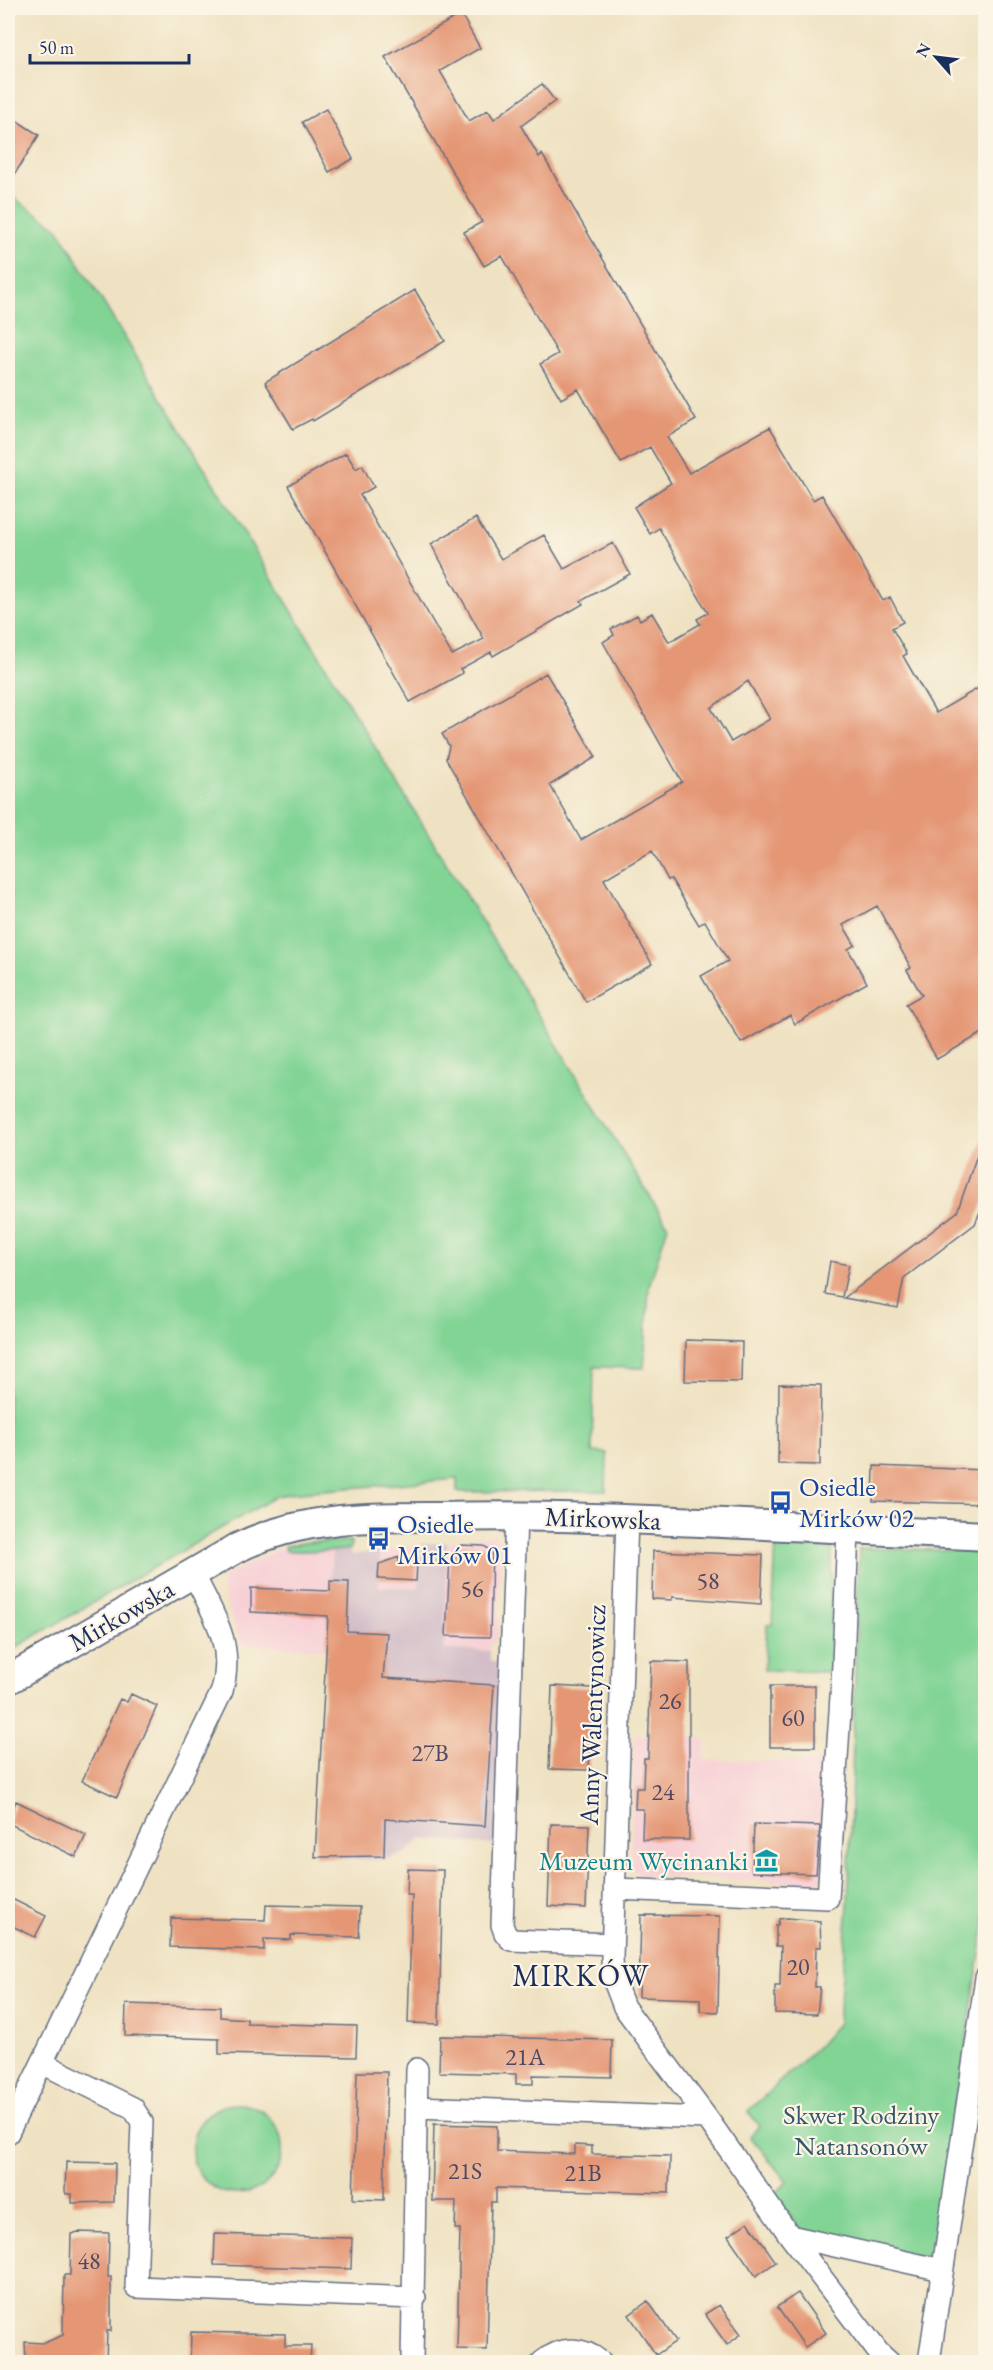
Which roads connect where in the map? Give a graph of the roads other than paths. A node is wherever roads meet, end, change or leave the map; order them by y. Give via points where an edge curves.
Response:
1 (516, 1516) junction
2 (627, 1519) junction
3 (848, 1528) junction
4 (986, 1536) edge
5 (193, 1574) junction
6 (8, 1680) edge
7 (615, 1889) junction
8 (612, 1944) junction
9 (986, 1978) edge
10 (42, 2063) junction
11 (417, 2069) dead end
12 (416, 2107) junction
13 (707, 2118) junction
14 (8, 2133) edge
15 (790, 2236) junction
16 (942, 2270) junction
17 (414, 2298) junction
18 (412, 2362) edge
19 (542, 2362) edge
20 (601, 2362) edge
21 (889, 2362) edge
22 (928, 2362) edge

1 - 2 street, Mirkowska
1 - 5 street, Mirkowska via 317,1522 256,1539
1 - 8 street via 502,1925 511,1941
2 - 3 street, Mirkowska
2 - 7 street, Anny Walentynowicz
3 - 4 street, Mirkowska
3 - 7 street via 828,1898
5 - 6 street, Mirkowska
5 - 10 street via 225,1644 222,1691
7 - 8 street, Anny Walentynowicz
8 - 13 street, Anny Walentynowicz via 613,1978 624,2007
9 - 16 street
10 - 14 street
10 - 17 street via 133,2108 142,2122 136,2288
11 - 12 street
12 - 13 street
12 - 17 street
13 - 15 street, Anny Walentynowicz
15 - 16 street
15 - 21 street, Anny Walentynowicz
16 - 22 street
17 - 18 street
19 - 20 street via 576,2349

